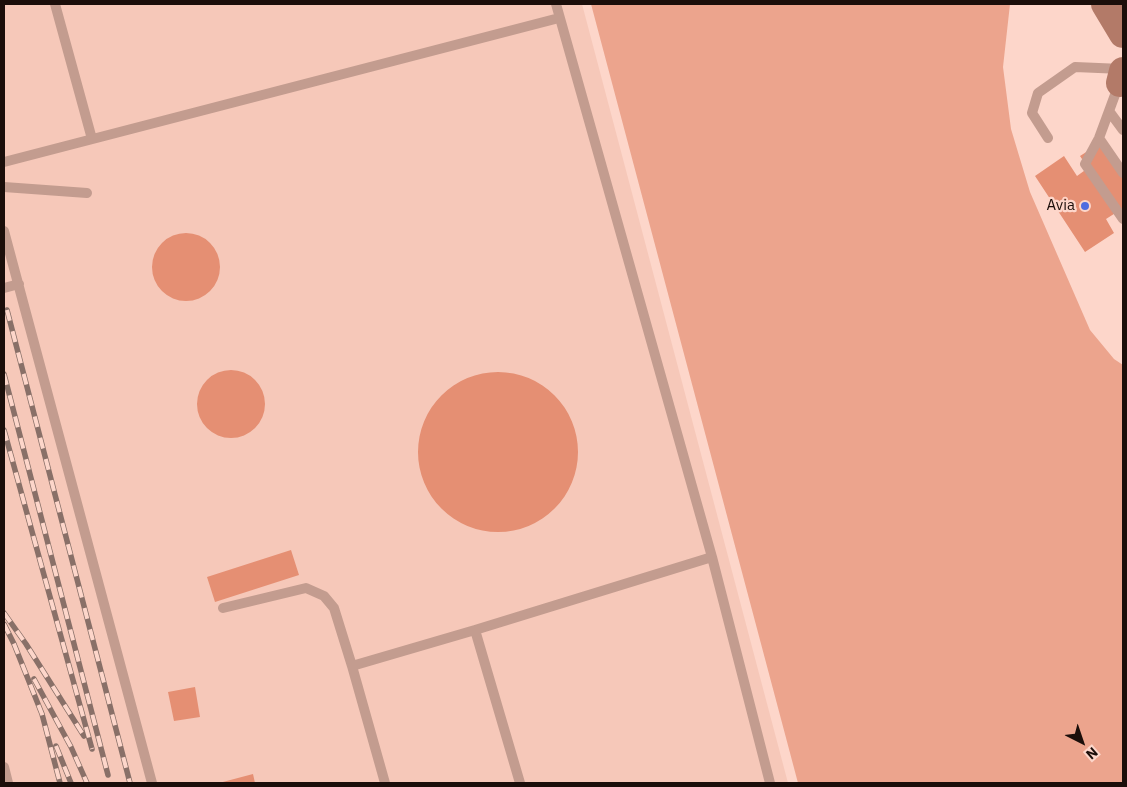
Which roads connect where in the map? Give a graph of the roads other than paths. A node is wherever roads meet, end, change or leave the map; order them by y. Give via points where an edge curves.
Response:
1 (55, 4) edge
2 (556, 4) edge
3 (1105, 4) edge
4 (559, 18) junction
5 (1123, 34) edge
6 (1122, 78) edge
7 (1109, 111) junction
8 (1123, 130) edge
9 (1048, 138) dead end
10 (1099, 138) junction
11 (92, 139) junction
12 (4, 162) edge
13 (1123, 173) edge
14 (4, 186) edge
15 (87, 193) dead end
16 (1123, 219) edge
17 (4, 230) edge
18 (19, 284) junction
19 (4, 288) edge
20 (712, 557) junction
21 (223, 608) dead end
22 (475, 630) junction
23 (352, 666) junction
24 (4, 767) edge
25 (8, 783) edge
26 (152, 783) edge
27 (386, 783) edge
28 (520, 783) edge
29 (770, 783) edge

1 - 11 lane
2 - 4 lane
3 - 5 main road
4 - 11 lane
4 - 20 lane
6 - 7 lane
6 - 9 lane via 1075,67 1038,93 1032,113
7 - 8 lane
7 - 10 lane
10 - 13 lane
10 - 16 lane via 1085,164
11 - 12 lane
14 - 15 lane
17 - 18 lane
18 - 19 lane
18 - 26 lane
20 - 22 lane
20 - 29 lane
21 - 23 lane via 306,588 324,596 334,608
22 - 23 lane
22 - 28 lane
23 - 27 lane
24 - 25 lane

